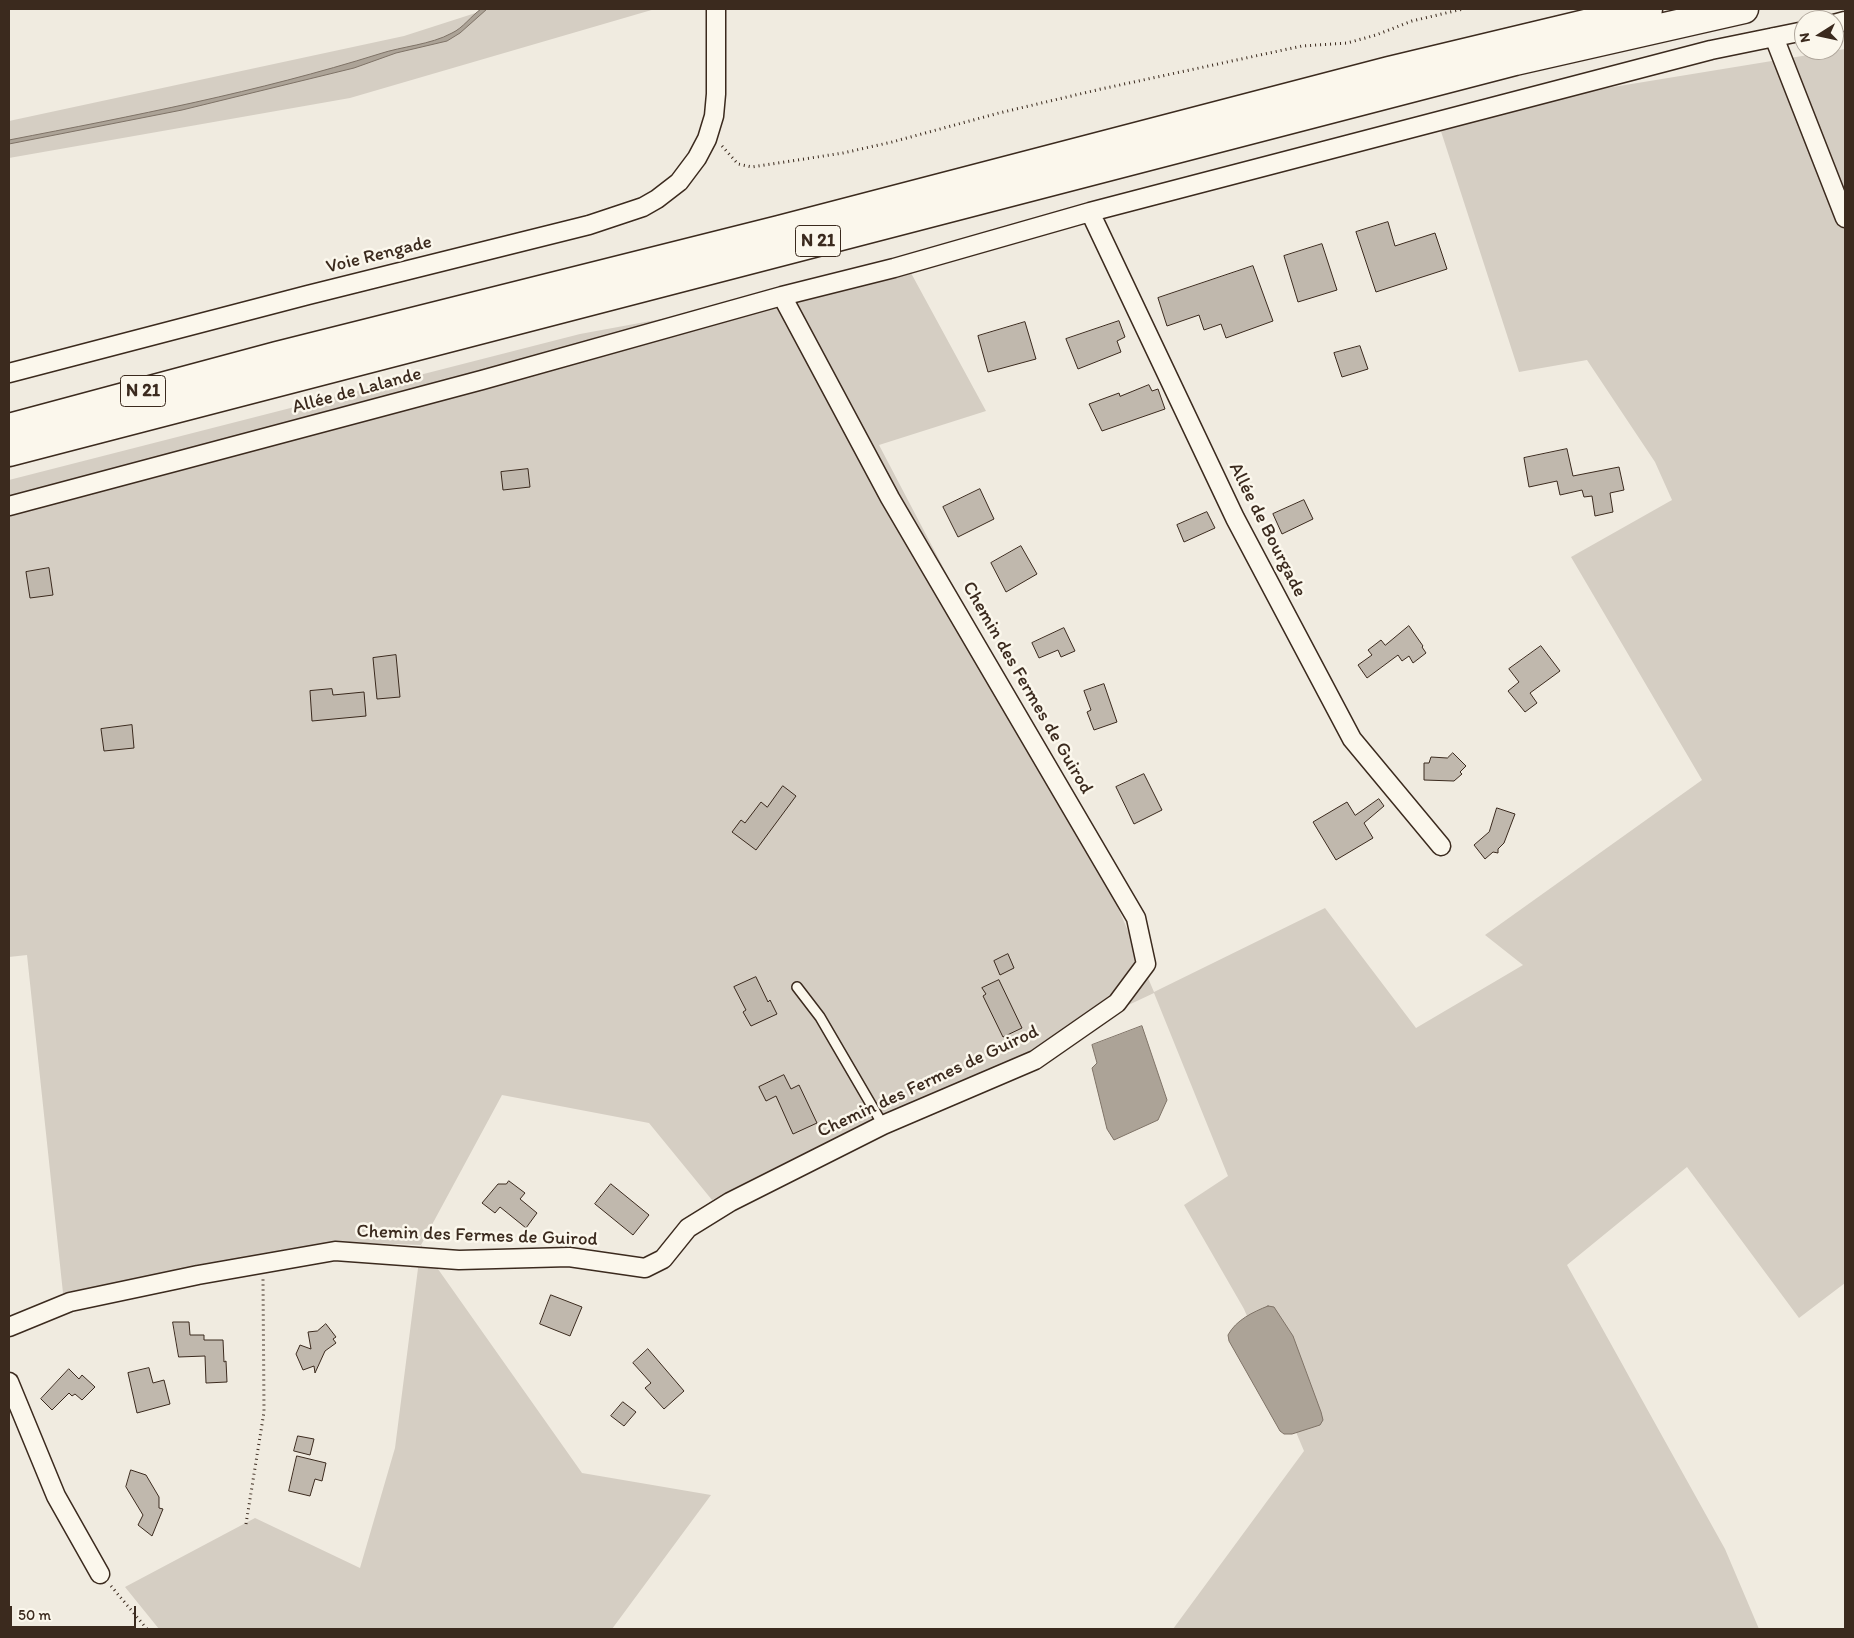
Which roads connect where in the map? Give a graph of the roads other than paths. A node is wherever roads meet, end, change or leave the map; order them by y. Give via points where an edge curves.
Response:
1 (716, 9) edge
2 (1648, 9) edge
3 (1744, 9) edge
4 (1794, 33) edge
5 (1774, 37) junction
6 (1090, 212) junction
7 (1845, 218) edge
8 (782, 296) junction
9 (9, 373) edge
10 (9, 428) edge
11 (9, 452) edge
12 (9, 506) edge
13 (1441, 846) dead end
14 (797, 986) dead end
15 (884, 1125) junction
16 (9, 1327) edge
17 (9, 1382) edge
18 (100, 1574) road end

1 - 9 street, Voie Rengade via 716,94 707,139 680,182 657,200 589,225
2 - 10 highway, N 21 via 1389,71 277,356
3 - 11 highway, N 21 via 1515,62
4 - 5 street, Allée de Lalande
5 - 6 street, Allée de Lalande via 1711,50
5 - 7 street
6 - 8 street, Allée de Lalande
6 - 13 street, Allée de Bourgade via 1235,518 1352,739
8 - 12 street, Allée de Lalande
8 - 15 street, Chemin des Fermes de Guirod via 890,498 1136,918 1146,964 1117,1003 1035,1060
14 - 15 lane via 820,1017
15 - 16 street, Chemin des Fermes de Guirod via 730,1202 688,1228 663,1259 645,1268 569,1257 459,1260 335,1251 70,1302
17 - 18 street via 56,1496

